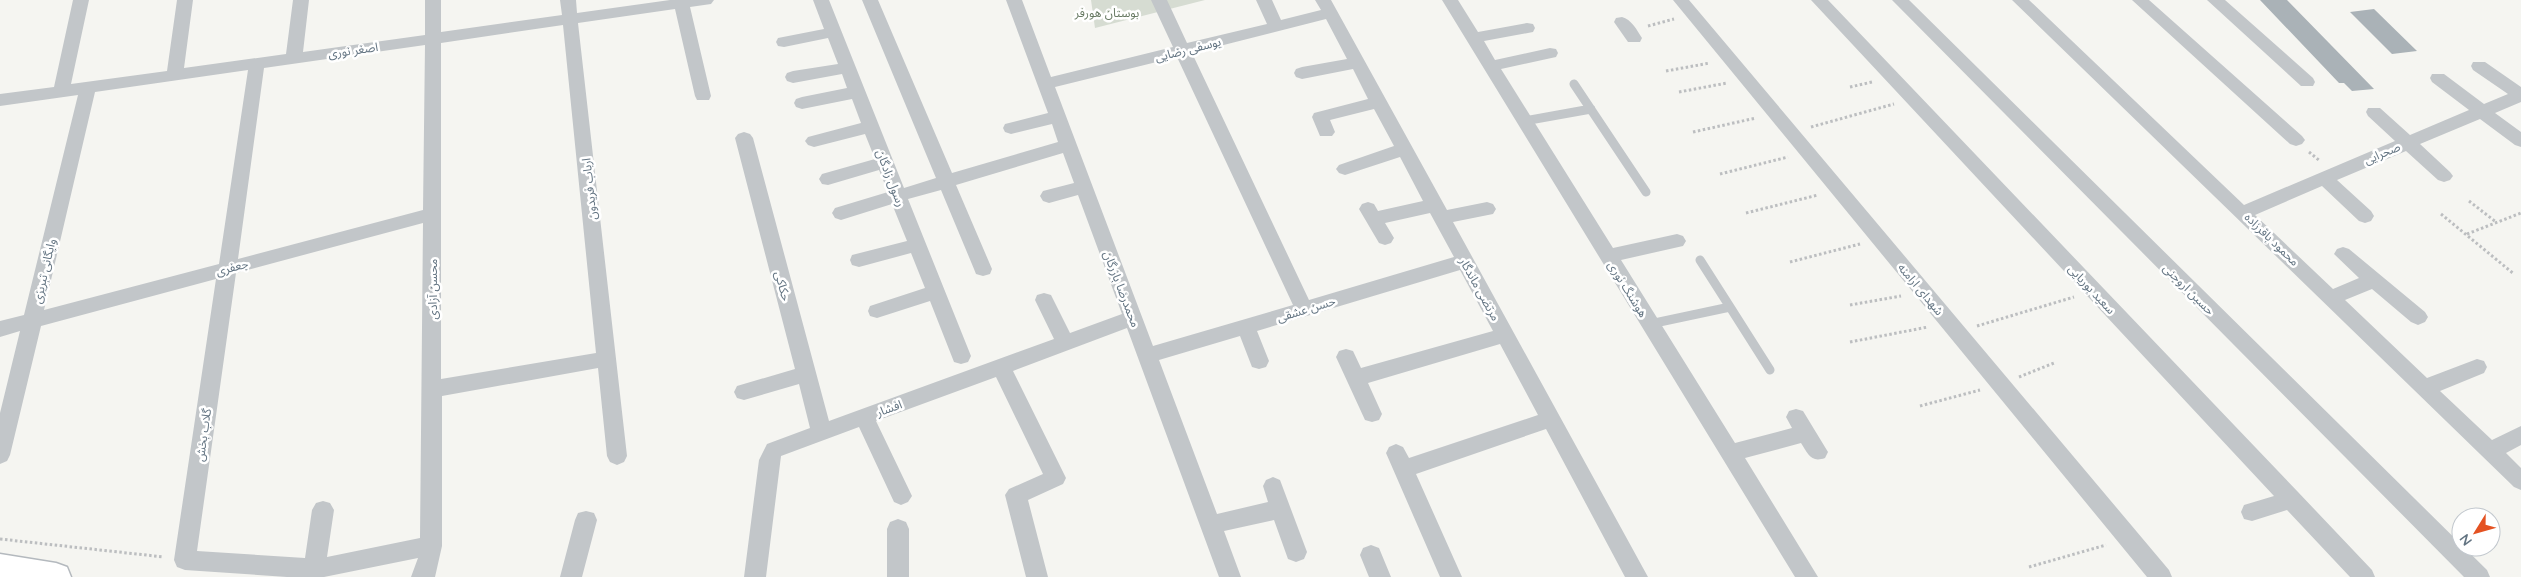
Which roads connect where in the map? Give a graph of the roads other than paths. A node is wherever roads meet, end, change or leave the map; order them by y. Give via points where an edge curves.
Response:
1 (81, 0) edge
2 (185, 0) edge
3 (301, 0) edge
4 (433, 0) edge
5 (568, 0) edge
6 (706, 0) edge
7 (821, 0) edge
8 (870, 0) edge
9 (1014, 0) edge
10 (1159, 0) edge
11 (1264, 0) edge
12 (1450, 0) edge
13 (1681, 0) edge
14 (1819, 0) edge
15 (1900, 0) edge
16 (2020, 0) edge
17 (2140, 0) edge
18 (2215, 0) edge
19 (682, 4) junction
20 (1327, 7) edge
21 (571, 19) junction
22 (1276, 27) junction
23 (1527, 28) dead end
24 (833, 32) junction
25 (433, 38) junction
26 (1473, 38) junction
27 (784, 42) dead end
28 (1182, 50) junction
29 (1550, 53) dead end
30 (294, 58) junction
31 (258, 63) junction
32 (1358, 63) junction
33 (1491, 66) junction
34 (2479, 66) dead end
35 (848, 68) junction
36 (175, 75) junction
37 (793, 77) dead end
38 (2438, 78) dead end
39 (2307, 82) dead end
40 (1046, 84) junction
41 (1574, 84) dead end
42 (88, 88) junction
43 (1309, 90) dead end
44 (61, 91) junction
45 (857, 92) junction
46 (2521, 95) edge
47 (702, 96) dead end
48 (0, 100) edge
49 (1378, 102) junction
50 (802, 103) dead end
51 (1591, 109) junction
52 (2483, 111) junction
53 (2374, 112) dead end
54 (1058, 117) junction
55 (1524, 121) junction
56 (871, 127) junction
57 (1011, 128) dead end
58 (1326, 132) dead end
59 (744, 138) dead end
60 (2296, 140) road end
61 (814, 141) dead end
62 (2521, 141) edge
63 (2407, 143) junction
64 (1068, 145) junction
65 (1404, 149) junction
66 (885, 162) junction
67 (1345, 169) dead end
68 (2329, 176) junction
69 (2444, 176) dead end
70 (828, 179) dead end
71 (946, 181) junction
72 (1084, 187) junction
73 (1646, 192) dead end
74 (896, 195) junction
75 (1049, 196) dead end
76 (1487, 209) dead end
77 (1438, 211) junction
78 (2244, 212) junction
79 (841, 213) dead end
80 (432, 214) junction
81 (2365, 216) dead end
82 (1385, 238) dead end
83 (1676, 240) dead end
84 (917, 244) junction
85 (2343, 254) dead end
86 (1608, 256) junction
87 (859, 260) dead end
88 (1700, 260) dead end
89 (1465, 261) junction
90 (227, 269) junction
91 (983, 269) dead end
92 (2373, 280) junction
93 (936, 292) junction
94 (2332, 298) junction
95 (1044, 300) dead end
96 (1730, 307) junction
97 (1304, 309) junction
98 (878, 311) dead end
99 (2418, 317) dead end
100 (32, 320) junction
101 (1124, 321) dead end
102 (1650, 324) junction
103 (1246, 327) junction
104 (0, 329) edge
105 (1505, 335) junction
106 (1065, 343) junction
107 (961, 356) dead end
108 (1147, 356) junction
109 (1346, 357) dead end
110 (606, 359) junction
111 (1259, 361) dead end
112 (1001, 367) junction
113 (2477, 367) dead end
114 (1770, 370) dead end
115 (806, 374) junction
116 (1356, 378) junction
117 (2425, 388) junction
118 (432, 389) junction
119 (744, 392) dead end
120 (1372, 414) dead end
121 (864, 417) junction
122 (1551, 419) junction
123 (822, 433) junction
124 (2521, 435) edge
125 (2490, 450) junction
126 (1818, 452) dead end
127 (1730, 453) junction
128 (0, 455) edge
129 (617, 456) dead end
130 (1400, 461) joint
131 (2521, 481) edge
132 (1273, 486) dead end
133 (901, 496) dead end
134 (2291, 500) junction
135 (1280, 509) junction
136 (323, 510) dead end
137 (2252, 512) dead end
138 (586, 520) dead end
139 (1210, 525) junction
140 (898, 529) dead end
141 (431, 546) junction
142 (1296, 552) dead end
143 (1371, 554) dead end
144 (0, 568) edge
145 (314, 569) junction
146 (1446, 576) edge
147 (56, 577) edge
148 (422, 577) edge
149 (571, 577) edge
150 (755, 577) edge
151 (898, 577) edge
152 (1037, 577) edge
153 (1230, 577) edge
154 (1380, 577) edge
155 (1636, 577) edge
156 (1807, 577) edge
157 (2161, 577) edge
158 (2364, 577) edge
159 (2479, 577) edge

1 - 44 street
2 - 36 street
3 - 30 street
4 - 25 street, محسن آزادی
5 - 21 street, ارباب فریدون
6 - 19 street, اصغر نوری
7 - 24 street, رسول زادگان
8 - 71 street
9 - 40 street, محمدرضا بازرگان
10 - 28 street
11 - 22 street
12 - 26 street, هوشنگ نوری
13 - 157 street, شهدای ارامنه
14 - 134 street, سعید بوریایی
15 - 159 street, حسین اروجنی
16 - 78 street, محمود باقرزاده
17 - 60 street
18 - 39 street
19 - 21 street, اصغر نوری
19 - 47 street
20 - 22 street, یوسفی رضایی
20 - 32 street, مرتضی ماندگار
21 - 25 street, اصغر نوری
21 - 110 street, ارباب فریدون
22 - 28 street, یوسفی رضایی
23 - 26 street
24 - 27 street
24 - 35 street, رسول زادگان
25 - 30 street, اصغر نوری
25 - 80 street, محسن آزادی
26 - 33 street, هوشنگ نوری
28 - 40 street, یوسفی رضایی
28 - 97 street
29 - 33 street
30 - 31 street, اصغر نوری
31 - 36 street, اصغر نوری
31 - 90 street, گلاب بخش
32 - 43 street via 1300,68
32 - 49 street, مرتضی ماندگار
33 - 55 street, هوشنگ نوری
34 - 46 street
35 - 37 street
35 - 45 street, رسول زادگان
36 - 42 street, اصغر نوری
38 - 52 street
40 - 54 street, محمدرضا بازرگان
41 - 51 lane
42 - 44 street, اصغر نوری
42 - 100 street, وایگانی تبریزی
44 - 48 street, اصغر نوری
45 - 50 street
45 - 56 street, رسول زادگان
46 - 52 street, صحرایی
49 - 58 street via 1320,117
49 - 65 street, مرتضی ماندگار
51 - 55 lane
51 - 73 lane
52 - 62 street
52 - 63 street, صحرایی
53 - 63 street
54 - 57 street
54 - 64 street, محمدرضا بازرگان
55 - 86 street, هوشنگ نوری
56 - 61 street
56 - 66 street, رسول زادگان
59 - 115 street, حکاکی
63 - 68 street, صحرایی
63 - 69 street
64 - 71 street
64 - 72 street, محمدرضا بازرگان
65 - 67 street
65 - 77 street, مرتضی ماندگار
66 - 70 street
66 - 74 street, رسول زادگان
68 - 78 street, صحرایی
68 - 81 street
71 - 74 street
71 - 91 street
72 - 75 street
72 - 108 street, محمدرضا بازرگان
74 - 79 street
74 - 84 street, رسول زادگان
76 - 77 street
77 - 82 street via 1371,214
77 - 89 street, مرتضی ماندگار
78 - 94 street, محمود باقرزاده
80 - 90 street, جعفری
80 - 118 street, محسن آزادی
83 - 86 street
84 - 87 street
84 - 93 street, رسول زادگان
85 - 92 street
86 - 102 street, هوشنگ نوری
88 - 96 lane
89 - 97 street, حسن عشقی
89 - 105 street, مرتضی ماندگار
90 - 100 street, جعفری
90 - 145 street, گلاب بخش via 185,560
92 - 94 street
92 - 99 street
93 - 98 street
93 - 107 street, رسول زادگان
94 - 117 street, محمود باقرزاده
95 - 106 street
96 - 102 lane
96 - 114 lane
97 - 103 street, حسن عشقی
100 - 104 street, جعفری
100 - 128 street, وایگانی تبریزی
101 - 106 street, افشار
102 - 127 street, هوشنگ نوری
103 - 108 street, حسن عشقی
103 - 111 street
105 - 116 street
105 - 122 street, مرتضی ماندگار
106 - 112 street, افشار
108 - 139 street, محمدرضا بازرگان
109 - 116 street
110 - 118 street
110 - 129 street, ارباب فریدون
112 - 121 street, افشار
112 - 152 street via 1056,478 1016,495
113 - 117 street
115 - 119 street
115 - 123 street, حکاکی
116 - 120 street
117 - 125 street, محمود باقرزاده
118 - 141 street, محسن آزادی
121 - 123 street, افشار
121 - 133 street
122 - 130 street
122 - 155 street, مرتضی ماندگار
123 - 150 street, افشار via 774,450 769,460
124 - 125 street
125 - 131 street, محمود باقرزاده
126 - 127 street via 1801,425
127 - 156 street, هوشنگ نوری
130 - 146 street
132 - 135 street
134 - 137 street
134 - 158 street, سعید بوریایی
135 - 139 street
135 - 142 street
136 - 145 street
138 - 149 street
139 - 153 street, محمدرضا بازرگان
140 - 151 street
141 - 145 street
141 - 148 street, محسن آزادی via 427,571
143 - 154 street
144 - 147 main road

